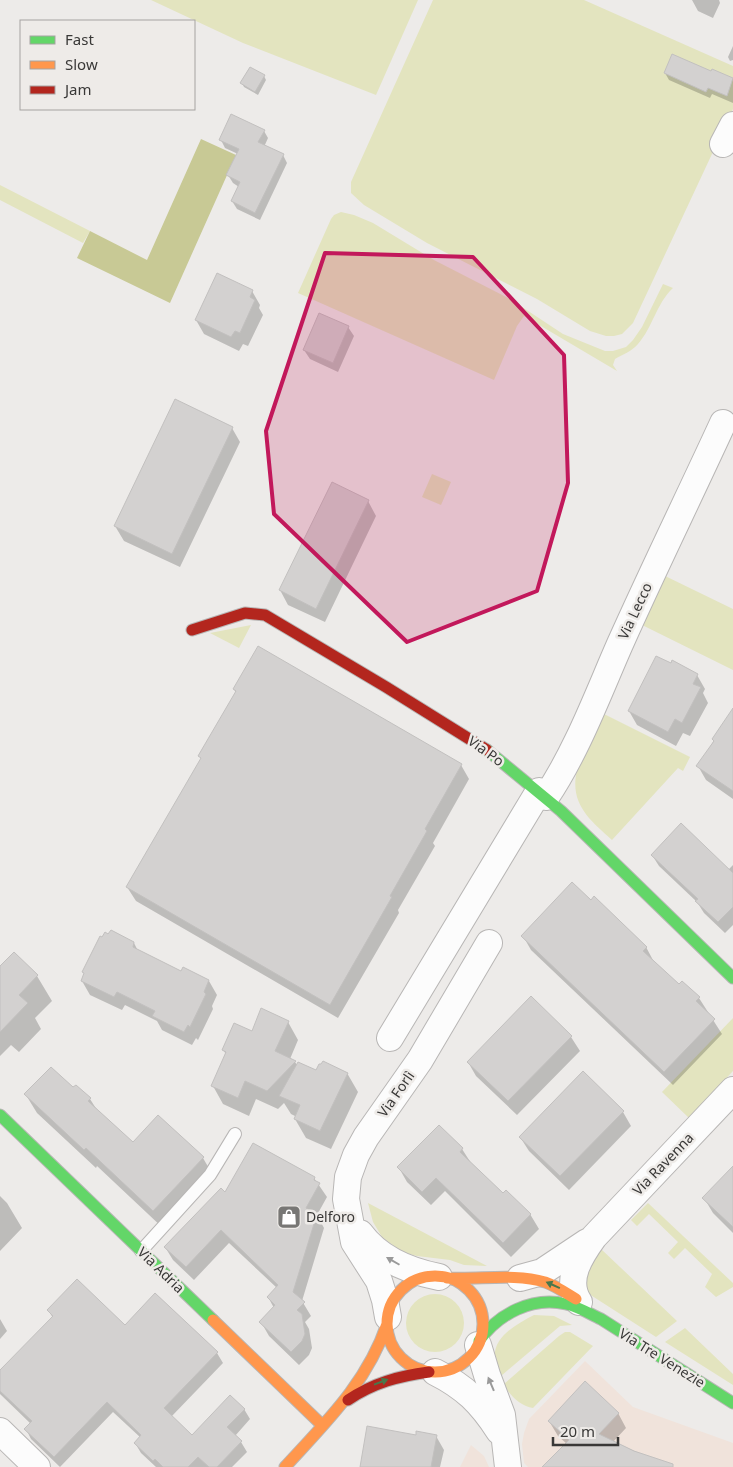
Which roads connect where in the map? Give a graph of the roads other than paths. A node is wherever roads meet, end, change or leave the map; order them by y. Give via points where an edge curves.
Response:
1 (723, 423) dead end
2 (192, 630) dead end
3 (542, 794) junction
4 (489, 943) dead end
5 (439, 957) junction
6 (731, 972) edge
7 (468, 979) junction
8 (390, 1038) dead end
9 (733, 1090) edge
10 (0, 1115) edge
11 (236, 1134) dead end
12 (348, 1216) junction
13 (594, 1237) junction
14 (141, 1251) junction
15 (443, 1278) junction
16 (520, 1278) junction
17 (585, 1308) junction
18 (387, 1320) junction
19 (479, 1343) junction
20 (432, 1372) junction
21 (733, 1403) edge
22 (339, 1407) junction
23 (322, 1425) junction
24 (0, 1431) edge
25 (507, 1458) edge
26 (37, 1467) edge
27 (286, 1467) edge

1 - 3 street, Via Lecco via 574,747 560,774
2 - 3 street, Via Po via 245,613 265,615 492,753
3 - 5 street
3 - 6 street, Via Po
4 - 7 street, Via Forlì
5 - 7 street
5 - 8 street
7 - 12 street, Via Forlì via 420,1060 356,1155 346,1189
9 - 13 street, Via Ravenna
10 - 14 street, Via Adria
11 - 14 lane via 210,1175
15 -> 12 street, Via Forlì via 411,1270 381,1254 363,1238
12 - 18 street, Via Forlì via 354,1242 374,1272 383,1293
13 - 16 street, Via Ravenna via 553,1266
13 - 17 street, Via Ravenna via 580,1258 573,1286 575,1296
14 - 23 street, Via Adria
15 - 16 street, Via Tre Venezie
15 - 18 street via 415,1281 402,1289 392,1302
15 - 19 street via 468,1290 477,1302 483,1326
17 -> 16 street, Via Tre Venezie via 554,1285
17 - 19 street, Via Tre Venezie via 548,1300 536,1302 496,1321
17 - 21 street, Via Tre Venezie
18 - 20 street via 389,1340 396,1353 414,1368
18 - 22 street via 374,1356
19 - 20 street via 472,1355 459,1365
25 -> 19 street via 501,1410
22 -> 20 street via 374,1385 400,1376
20 - 25 street via 454,1382 475,1399 500,1433
22 - 23 street
23 - 27 street
24 - 26 street

